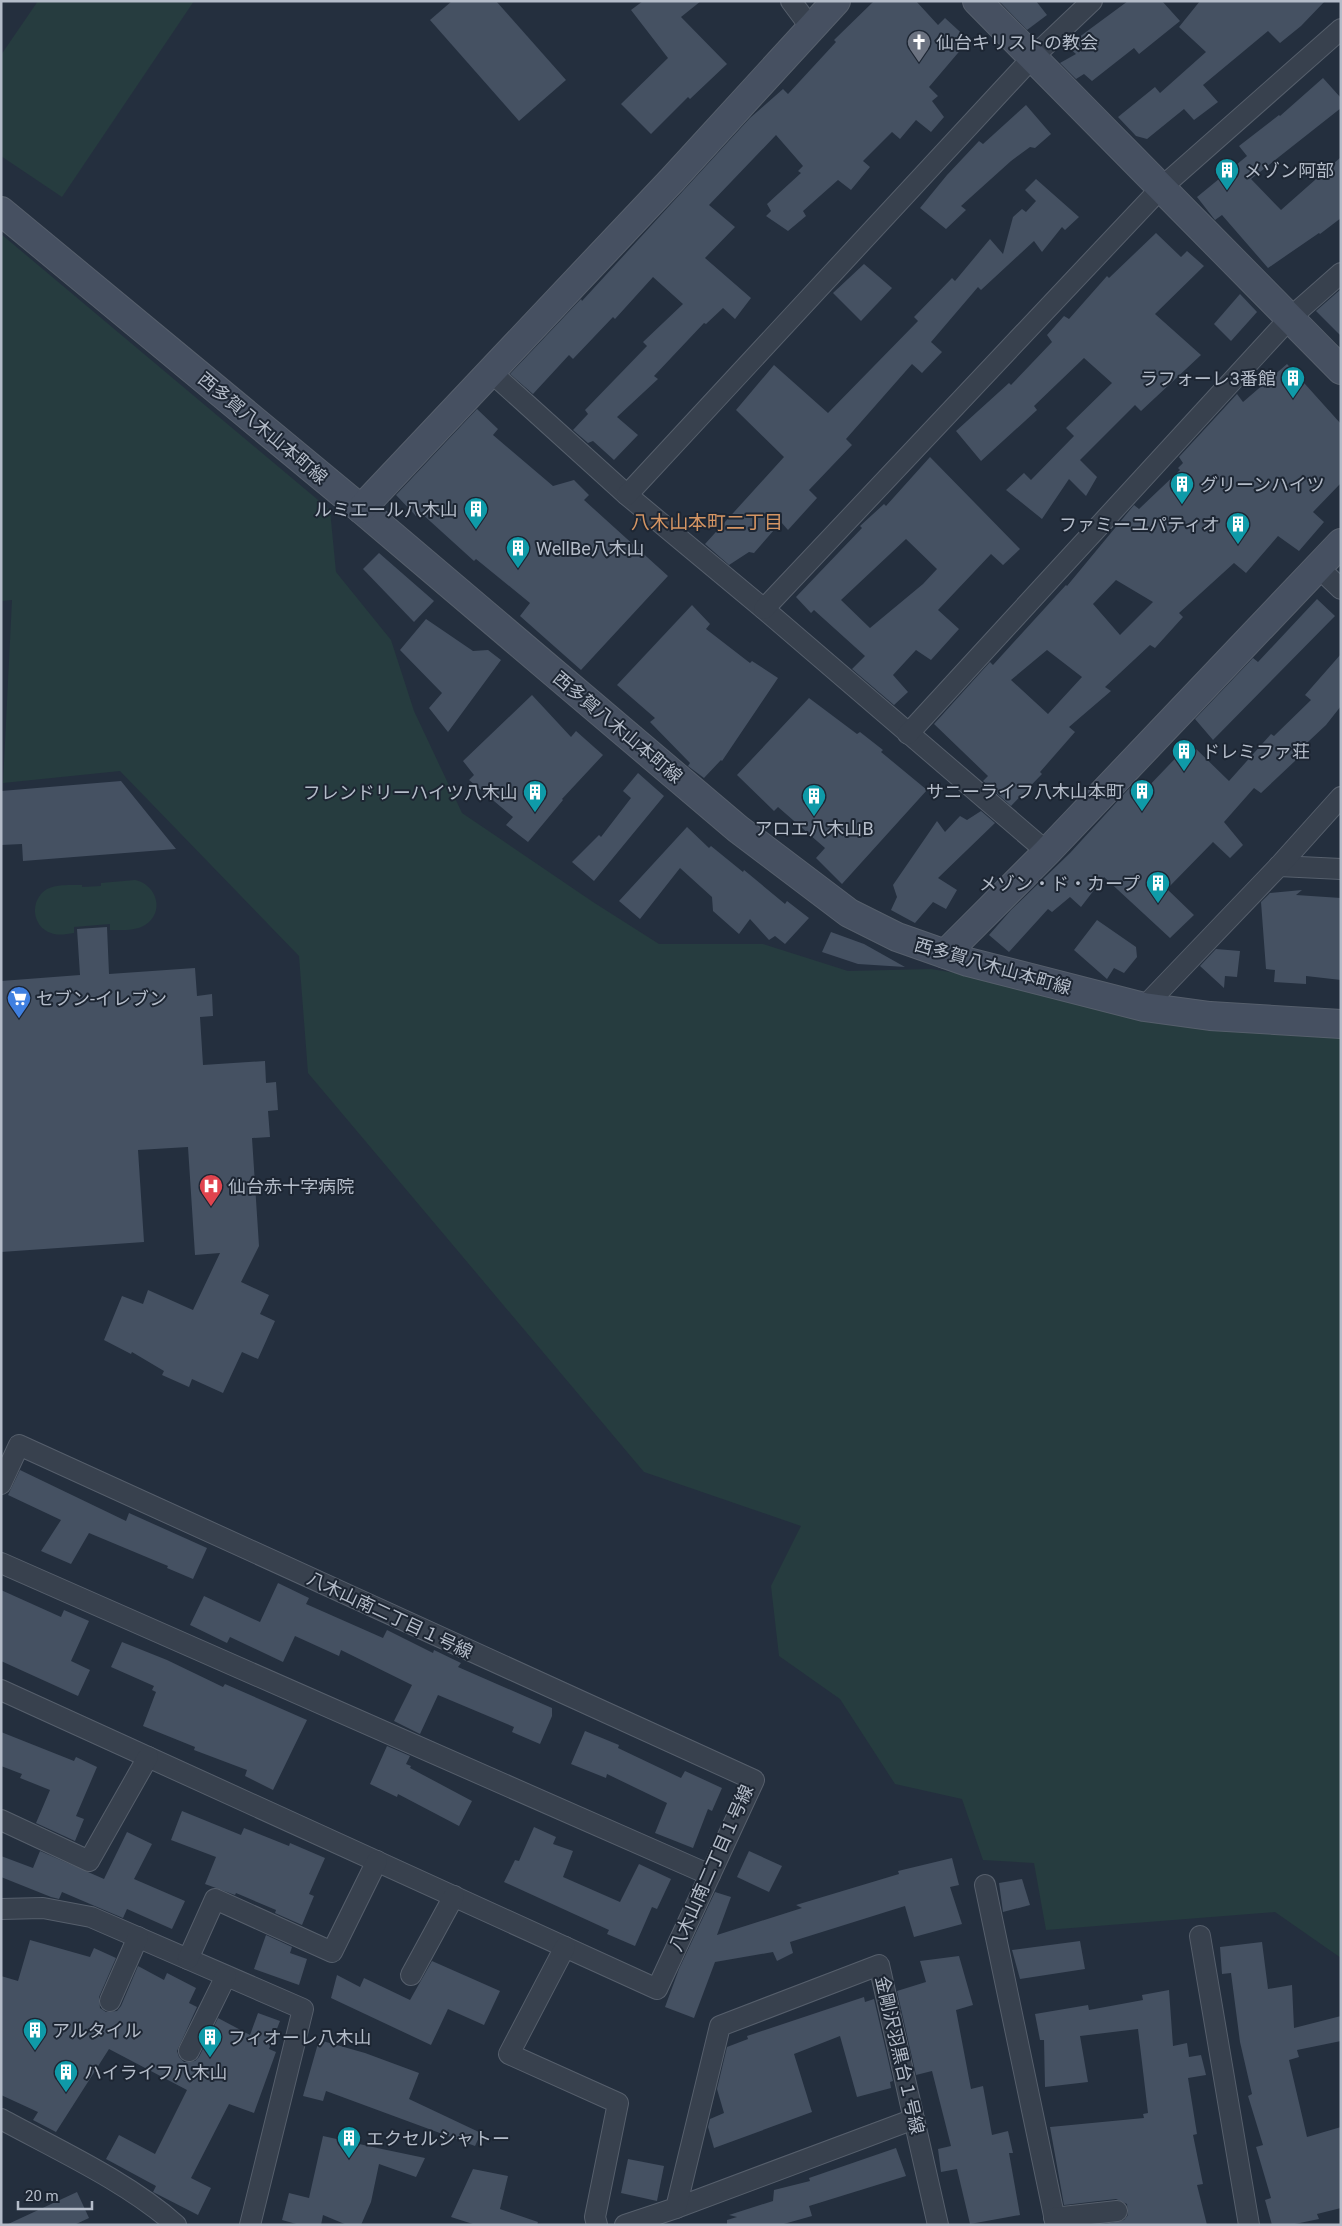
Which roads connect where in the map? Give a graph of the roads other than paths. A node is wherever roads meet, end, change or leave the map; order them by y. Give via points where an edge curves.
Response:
1 (791, 1) edge
2 (836, 1) edge
3 (977, 1) edge
4 (1092, 1) edge
5 (811, 28) junction
6 (1341, 29) edge
7 (1032, 58) junction
8 (1161, 188) junction
9 (1, 211) edge
10 (1341, 273) edge
11 (1290, 318) junction
12 (1341, 370) edge
13 (492, 372) junction
14 (627, 495) junction
15 (361, 509) junction
16 (1341, 543) edge
17 (1319, 568) junction
18 (1341, 589) edge
19 (764, 609) junction
20 (908, 734) junction
21 (1341, 797) edge
22 (1047, 852) junction
23 (1279, 866) junction
24 (1341, 869) edge
25 (945, 954) junction
26 (1144, 1007) junction
27 (1341, 1024) edge
28 (1, 1484) edge
29 (1, 1563) edge
30 (1, 1690) edge
31 (148, 1757) junction
32 (1, 1820) edge
33 (378, 1862) junction
34 (710, 1875) junction
35 (985, 1885) dead end
36 (454, 1896) junction
37 (1, 1909) edge
38 (1200, 1936) dead end
39 (138, 1937) junction
40 (565, 1947) junction
41 (188, 1959) junction
42 (411, 1975) dead end
43 (226, 1976) junction
44 (110, 2001) dead end
45 (189, 2052) dead end
46 (1, 2119) edge
47 (914, 2119) junction
48 (676, 2208) junction
49 (1117, 2211) dead end
50 (1055, 2221) edge
51 (176, 2225) edge
52 (250, 2225) edge
53 (597, 2225) edge
54 (625, 2225) edge
55 (938, 2225) edge
56 (1249, 2225) edge

1 - 5 street
2 - 5 street
3 - 7 street
4 - 7 street
5 - 13 street
6 - 8 street
7 - 8 street
7 - 14 street
8 - 11 street
8 - 19 street
9 - 15 street, 西多賀八木山本町線
10 - 11 street
11 - 12 street
11 - 20 street
13 - 14 street
13 - 15 street
14 - 19 street
15 - 25 street, 西多賀八木山本町線 via 790,870 849,914 897,937
16 - 17 street
17 - 18 street
17 - 22 street
19 - 20 street
20 - 22 street
21 - 23 street
22 - 25 street
23 - 24 street
23 - 26 street
25 - 26 street, 西多賀八木山本町線
26 - 27 street, 西多賀八木山本町線 via 1210,1016
28 - 34 street, 八木山南二丁目１号線 via 19,1446 754,1780
29 - 34 street
30 - 31 street, 八木山南二丁目１号線
31 - 32 street via 89,1862
31 - 33 street, 八木山南二丁目１号線
33 - 36 street, 八木山南二丁目１号線
33 - 41 street via 332,1952 215,1898
34 - 40 street, 八木山南二丁目１号線 via 658,1989
35 - 50 street
36 - 40 street, 八木山南二丁目１号線
36 - 42 street
37 - 39 street via 43,1908 91,1917
38 - 56 street
39 - 41 street
39 - 44 street
40 - 53 street via 509,2054 618,2103 595,2216
41 - 43 street
43 - 45 street
43 - 52 street via 303,2009
46 - 51 street via 157,2207
47 - 48 street
47 - 48 street, 金剛沢羽黒台１号線 via 879,1965 720,2026
47 - 55 street, 金剛沢羽黒台１号線
48 - 54 street
49 - 50 street

